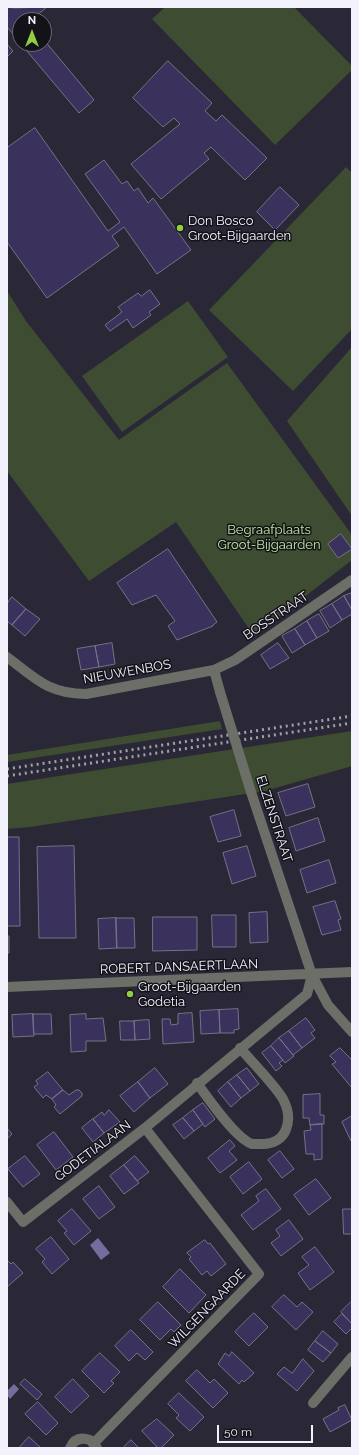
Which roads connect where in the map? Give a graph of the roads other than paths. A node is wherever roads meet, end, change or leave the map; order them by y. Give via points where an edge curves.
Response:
1 (352, 580) edge
2 (7, 657) edge
3 (214, 670) junction
4 (352, 972) edge
5 (312, 975) junction
6 (7, 987) edge
7 (352, 1032) edge
8 (240, 1048) junction
9 (197, 1083) junction
10 (145, 1128) junction
11 (7, 1202) edge
12 (352, 1357) edge
13 (313, 1403) dead end
14 (95, 1445) edge
15 (70, 1448) edge

1 - 3 street, BOSSTRAAT via 234,660
2 - 3 street, NIEUWENBOS via 40,682 56,691 70,694 86,694
3 - 5 street, ELZENSTRAAT, bridge via 251,792
4 - 5 street, ROBERT DANSAERTLAAN
5 - 6 street, ROBERT DANSAERTLAAN
5 - 7 street, ELZENSTRAAT via 328,1005
5 - 8 street, GODETIALAAN via 307,994
8 - 9 street, GODETIALAAN
8 - 9 street via 283,1099 289,1115 287,1130 279,1140 267,1144 252,1144 238,1134
9 - 10 street, GODETIALAAN
10 - 11 street, GODETIALAAN via 23,1222
10 - 14 street, WILGENGAARDE via 259,1274
12 - 13 street
14 - 15 street, WILGENGAARDE via 90,1440 81,1438 73,1442

